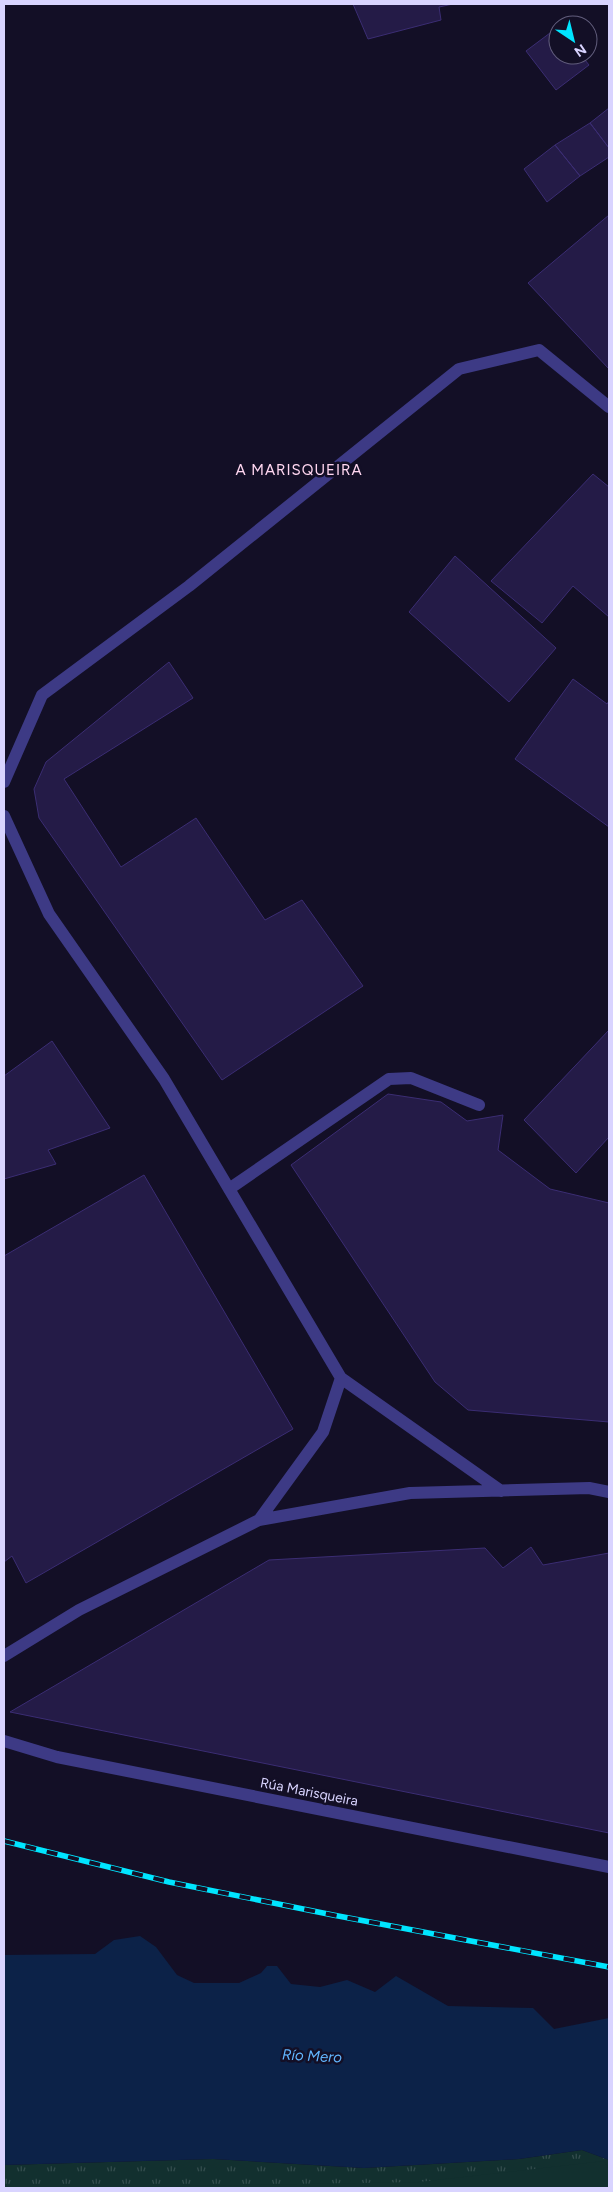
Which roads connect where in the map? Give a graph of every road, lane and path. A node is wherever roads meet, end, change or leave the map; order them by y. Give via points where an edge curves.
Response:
1 (609, 407) edge
2 (4, 782) edge
3 (4, 816) edge
4 (479, 1106) dead end
5 (229, 1188) junction
6 (341, 1378) junction
7 (501, 1491) junction
8 (609, 1492) edge
9 (259, 1520) junction
10 (4, 1656) edge
11 (4, 1741) edge
12 (609, 1867) edge

1 - 2 lane via 539,350 459,369 189,586 42,695
3 - 5 lane via 49,914 164,1079
4 - 5 lane via 410,1078 389,1079
5 - 6 lane
6 - 7 lane
6 - 9 lane via 323,1432
7 - 8 lane via 589,1488
7 - 9 lane via 410,1493
9 - 10 lane via 79,1610
11 - 12 lane, Rúa Marisqueira via 57,1757

